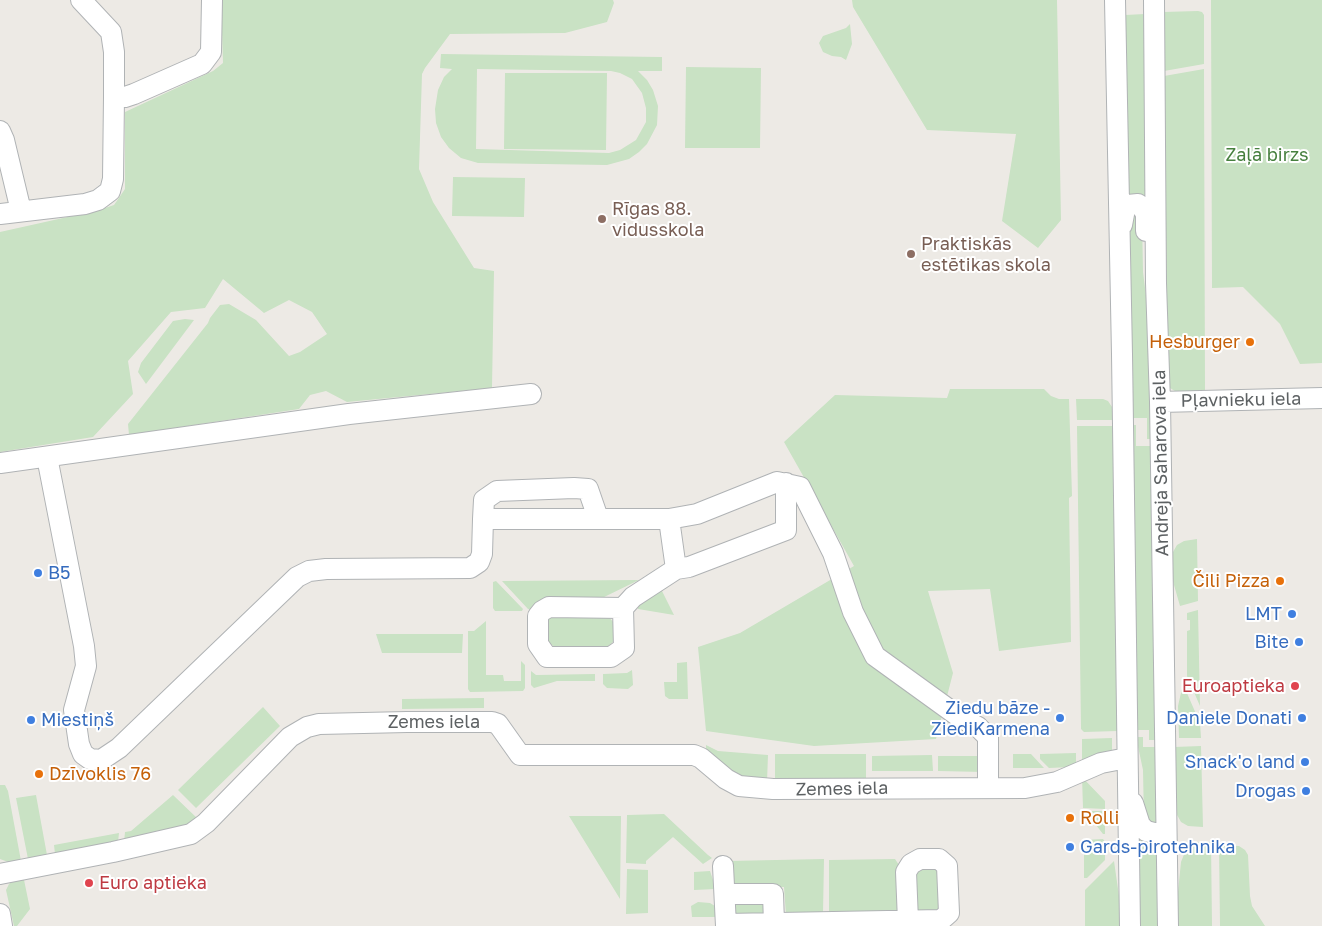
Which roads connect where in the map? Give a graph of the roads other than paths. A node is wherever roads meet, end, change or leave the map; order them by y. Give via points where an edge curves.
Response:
1 (81, 0) edge
2 (212, 0) edge
3 (1115, 0) edge
4 (1154, 0) edge
5 (114, 97) junction
6 (0, 131) edge
7 (20, 211) junction
8 (0, 214) edge
9 (1120, 240) junction
10 (1156, 283) junction
11 (531, 394) dead end
12 (1322, 398) edge
13 (1160, 402) junction
14 (47, 457) junction
15 (0, 463) edge
16 (786, 483) junction
17 (598, 518) junction
18 (483, 519) junction
19 (669, 519) junction
20 (676, 569) junction
21 (623, 608) junction
22 (1127, 758) junction
23 (1127, 782) junction
24 (988, 788) junction
25 (1166, 833) junction
26 (723, 866) dead end
27 (0, 874) edge
28 (725, 894) junction
29 (0, 914) edge
30 (908, 920) dead end
31 (774, 923) junction
32 (726, 925) edge
33 (2, 926) edge
34 (1130, 926) edge
35 (1168, 926) edge

1 - 5 street via 111,32
2 - 5 street via 211,52 202,64 134,94
3 - 9 street
4 - 10 street, Andreja Saharova iela
5 - 7 street via 110,191 85,204
6 - 7 street
7 - 8 street
9 - 10 street via 1125,209 1128,205 1138,204 1146,214 1147,265
9 - 22 street
10 - 13 street, Andreja Saharova iela
11 - 14 street via 349,414
12 - 13 street, Pļavnieku iela
13 - 25 street, Andreja Saharova iela
14 - 15 street
14 - 18 street via 84,646 86,666 74,710 79,744 83,754 90,759 102,760 119,748 297,577 309,571 326,569 470,568 479,562 482,554
16 - 19 street via 777,482 697,514
16 - 20 street via 786,530
16 - 24 street via 800,488 808,503 833,553 853,612 875,656 988,737
17 - 18 street
17 - 18 street via 588,490 574,488 497,491 484,500
17 - 19 street
19 - 20 street
20 - 21 street via 632,597
21 - 21 street via 542,610 538,616 538,644 547,657 611,657 624,648
22 - 23 street
22 - 24 street, Zemes iela via 1101,763 1038,787
23 - 25 street via 1140,826 1154,834
23 - 34 street
24 - 27 street, Zemes iela via 773,789 739,786 694,755 520,755 498,724 492,722 319,724 290,737 206,823 191,834
25 - 35 street, Andreja Saharova iela
26 - 28 street
28 - 31 street via 773,894
28 - 32 street
29 - 33 street
30 - 31 street
31 - 32 street

